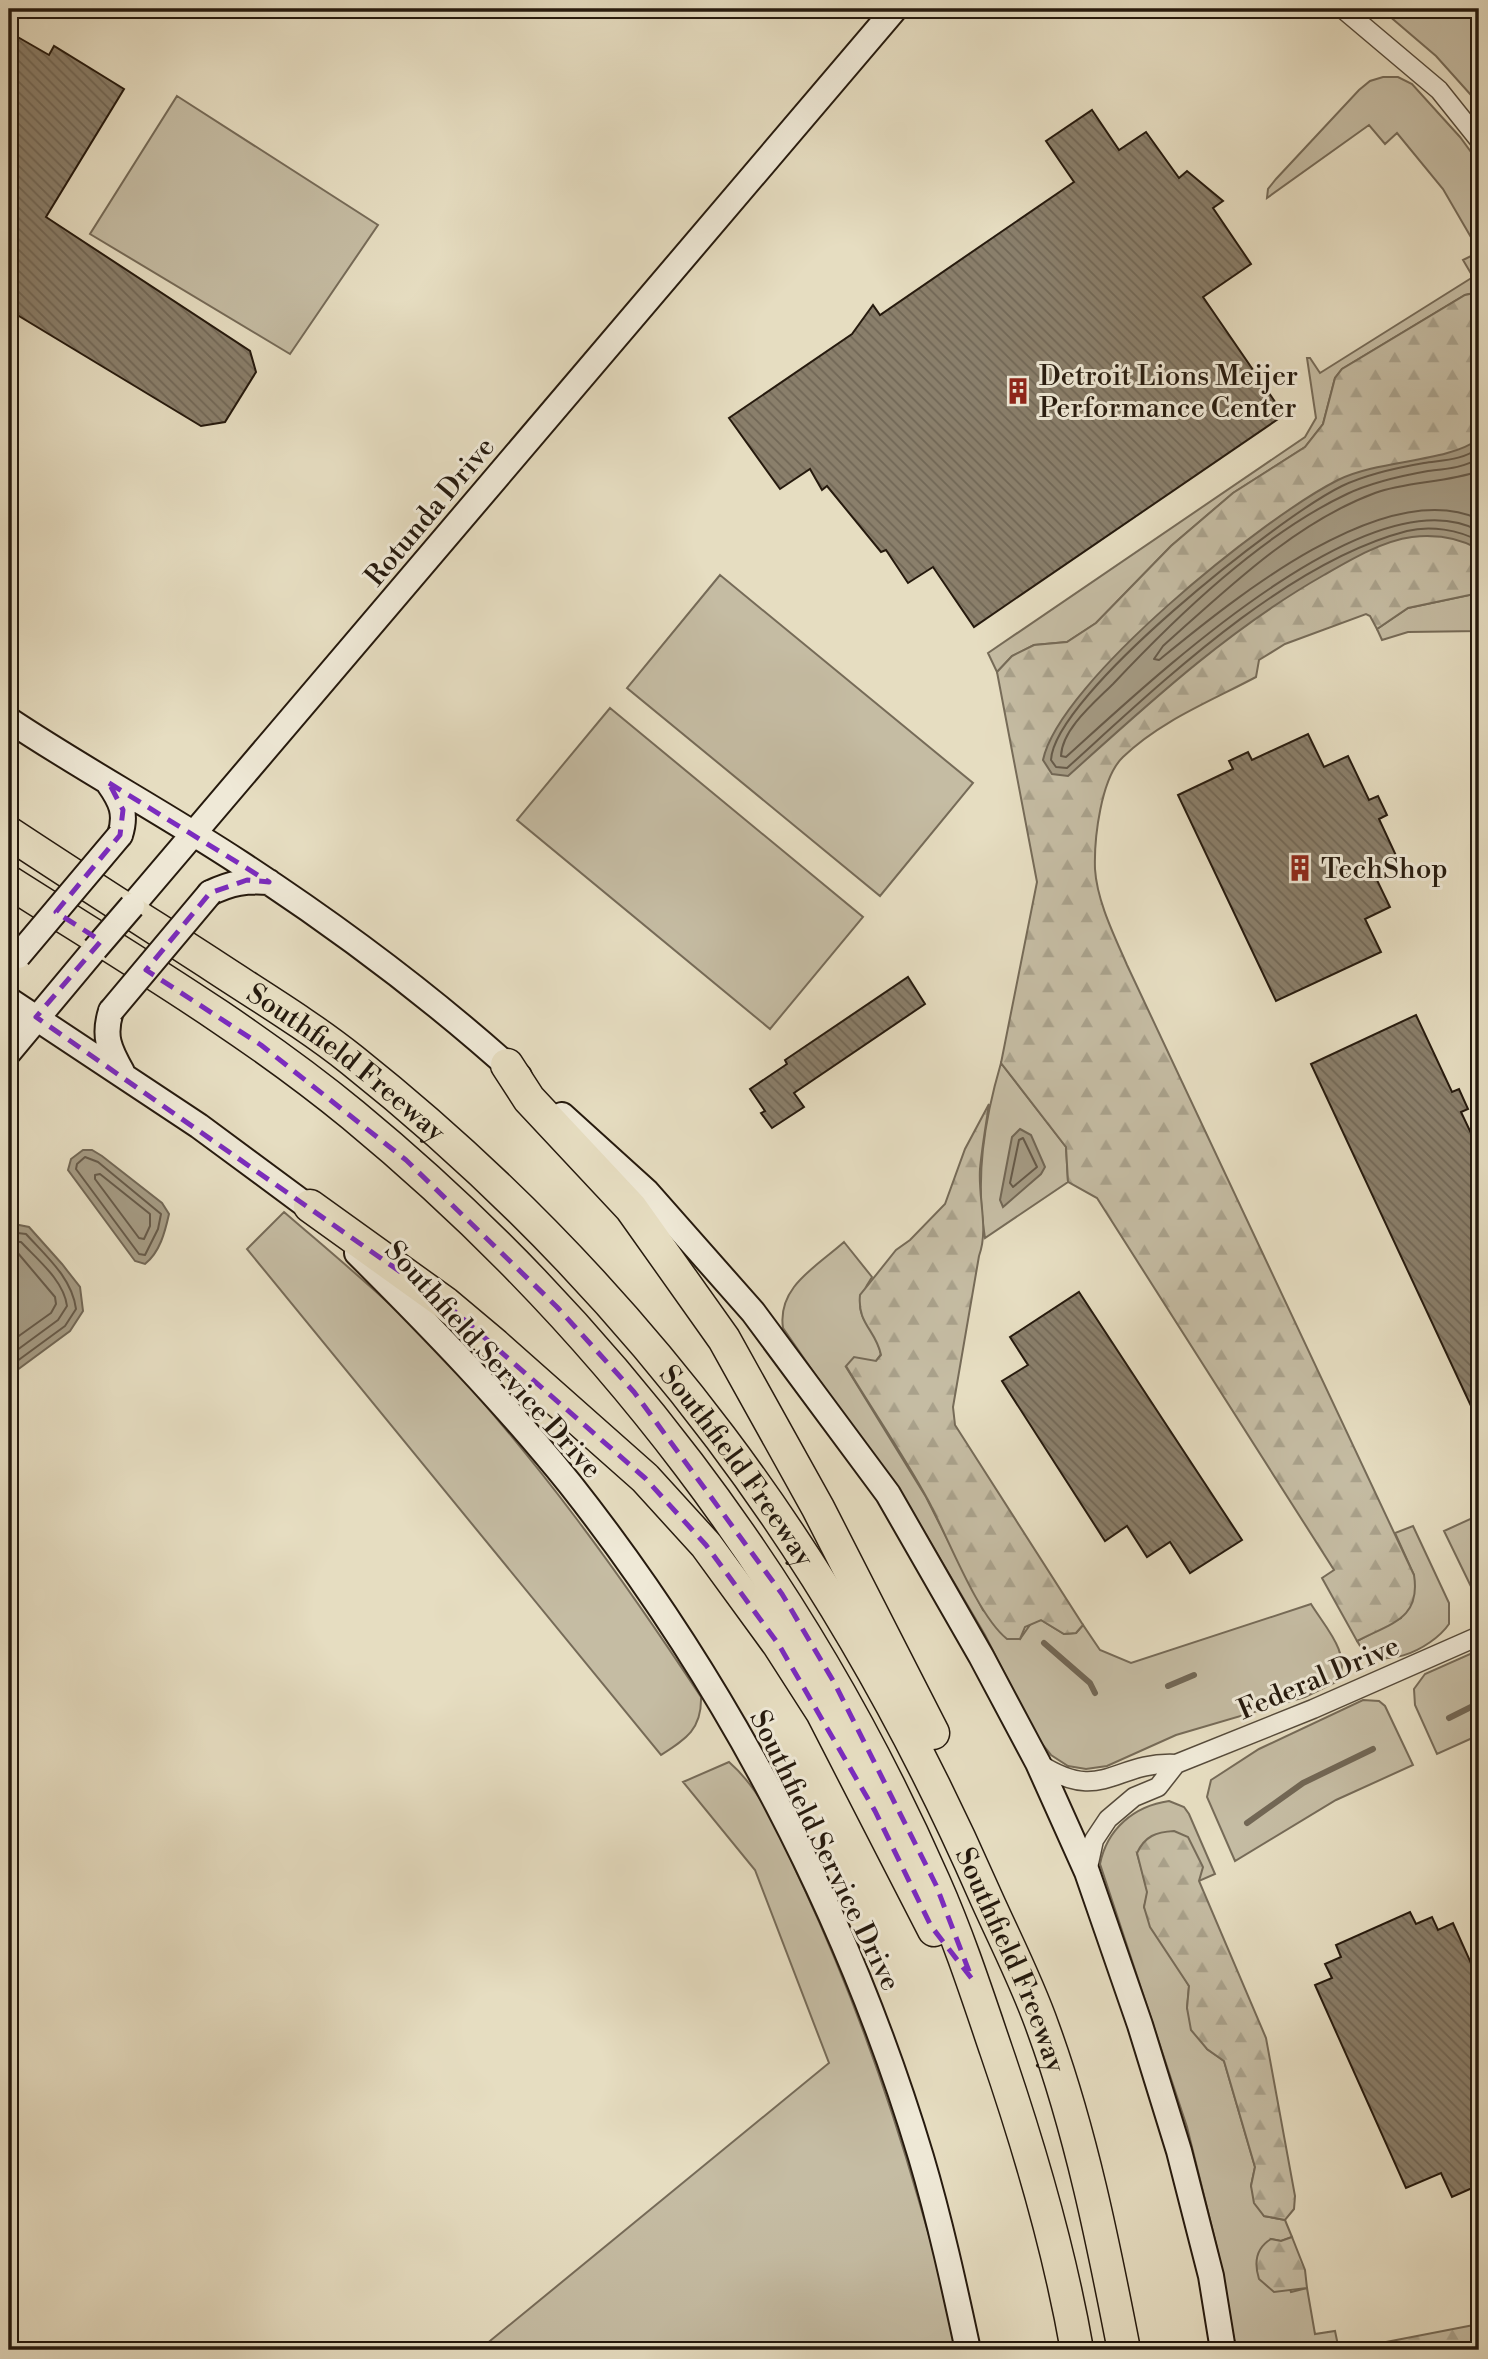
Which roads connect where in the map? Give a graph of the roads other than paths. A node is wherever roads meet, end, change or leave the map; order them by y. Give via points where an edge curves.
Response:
1 (895, 9) edge
2 (1343, 9) edge
3 (1479, 140) edge
4 (9, 720) edge
5 (109, 783) junction
6 (9, 834) edge
7 (192, 834) junction
8 (269, 882) junction
9 (9, 883) edge
10 (14, 958) edge
11 (9, 1000) edge
12 (36, 1017) junction
13 (9, 1052) edge
14 (507, 1065) junction
15 (124, 1076) junction
16 (310, 1206) junction
17 (1479, 1636) edge
18 (1038, 1763) junction
19 (1176, 1764) junction
20 (1087, 1872) junction
21 (972, 1979) junction
22 (1042, 2025) junction
23 (1049, 2214) junction
24 (968, 2350) edge
25 (1056, 2350) edge
26 (1077, 2350) edge
27 (1124, 2350) edge
28 (1223, 2350) edge

1 - 7 main road, Rotunda Drive
2 - 3 street via 1438,90
4 - 5 main road
5 - 7 main road
5 - 10 main road, bridge via 123,810 121,835
6 - 22 highway, Southfield Freeway via 299,1020 350,1059 495,1185 590,1279 664,1363 772,1508 866,1655 942,1797
7 - 8 main road
7 - 12 main road, Rotunda Drive, bridge
8 - 14 main road via 394,972
8 - 15 main road, bridge via 247,880 210,894 111,1011 105,1030 109,1049
9 - 21 highway, Southfield Freeway via 261,1045 351,1113 485,1233 634,1392 782,1594 835,1684 936,1885
11 - 12 main road, Southfield Service Drive
12 - 13 main road, Rotunda Drive
12 - 15 main road, Southfield Service Drive
14 - 18 main road via 647,1192 761,1323 888,1494 939,1578
14 - 22 highway via 529,1099 631,1208 717,1329 761,1402 972,1811 1005,1888
15 - 16 main road, Southfield Service Drive
16 - 21 highway via 445,1303 505,1353 645,1478 706,1545 752,1605 822,1712 931,1926
16 - 24 main road, Southfield Service Drive via 454,1351 569,1484 658,1604 733,1722 828,1910 871,2012 921,2157
17 - 19 street, Federal Drive
18 - 19 street, Federal Drive via 1060,1777 1094,1782 1153,1763
18 - 20 main road
19 - 20 street, Federal Drive via 1158,1787 1134,1797 1108,1819 1094,1840
20 - 28 main road via 1179,2151 1211,2276
21 - 23 highway, Southfield Freeway
22 - 27 highway, Southfield Freeway via 1074,2126
23 - 25 highway via 1044,2290
23 - 26 highway, Southfield Freeway

